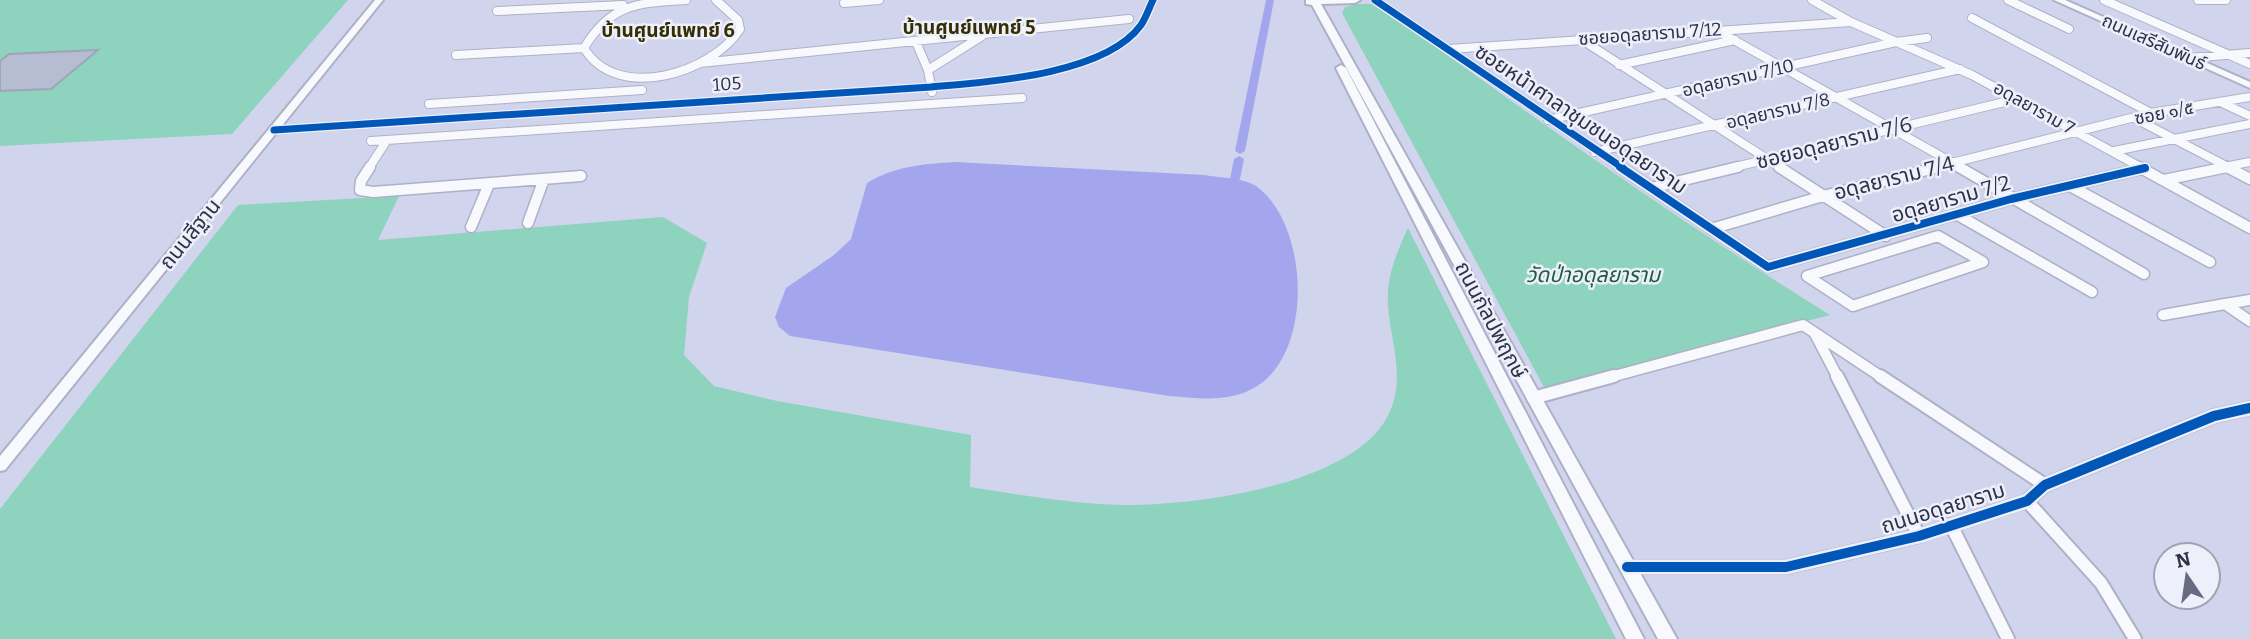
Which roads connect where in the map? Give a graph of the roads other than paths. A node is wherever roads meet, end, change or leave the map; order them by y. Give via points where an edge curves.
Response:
1 (379, 0) edge
2 (686, 0) edge
3 (716, 0) edge
4 (879, 0) edge
5 (1153, 0) edge
6 (1355, 0) edge
7 (1376, 0) edge
8 (1812, 0) edge
9 (2008, 0) edge
10 (2058, 0) edge
11 (2104, 0) edge
12 (2198, 0) edge
13 (2227, 0) edge
14 (1311, 1) edge
15 (844, 3) dead end
16 (623, 5) junction
17 (496, 11) dead end
18 (1972, 18) dead end
19 (1129, 19) dead end
20 (1851, 22) junction
21 (2069, 29) dead end
22 (1716, 30) junction
23 (984, 35) junction
24 (1578, 38) junction
25 (1927, 38) dead end
26 (1735, 40) junction
27 (916, 42) junction
28 (1896, 42) junction
29 (584, 48) junction
30 (1449, 49) junction
31 (2250, 52) edge
32 (2227, 54) junction
33 (456, 55) dead end
34 (2189, 58) junction
35 (700, 63) junction
36 (2250, 64) edge
37 (1619, 65) junction
38 (1784, 68) junction
39 (1960, 69) junction
40 (928, 70) junction
41 (649, 78) junction
42 (2250, 85) edge
43 (931, 87) junction
44 (642, 90) junction
45 (1664, 95) junction
46 (777, 97) junction
47 (1839, 97) junction
48 (2250, 97) edge
49 (1022, 99) dead end
50 (2017, 99) junction
51 (933, 102) junction
52 (2220, 102) junction
53 (429, 104) dead end
54 (641, 106) junction
55 (591, 110) junction
56 (776, 113) junction
57 (2151, 113) junction
58 (2250, 116) edge
59 (2134, 118) junction
60 (428, 120) junction
61 (1548, 120) junction
62 (2250, 124) edge
63 (1712, 126) junction
64 (585, 127) junction
65 (1893, 129) junction
66 (274, 130) junction
67 (2079, 133) junction
68 (416, 138) junction
69 (2174, 139) junction
70 (387, 140) junction
71 (371, 141) dead end
72 (2114, 151) junction
73 (1595, 152) junction
74 (1764, 160) junction
75 (2250, 162) edge
76 (1952, 163) junction
77 (2227, 167) junction
78 (2145, 168) junction
79 (581, 176) dead end
80 (2250, 179) edge
81 (544, 180) junction
82 (2164, 180) junction
83 (489, 184) junction
84 (2072, 187) junction
85 (1651, 188) junction
86 (1823, 196) junction
87 (2011, 199) junction
88 (1956, 214) junction
89 (528, 223) dead end
90 (471, 227) dead end
91 (2250, 228) edge
92 (1711, 229) junction
93 (1886, 236) junction
94 (1853, 244) junction
95 (1871, 257) junction
96 (2210, 262) dead end
97 (1768, 267) joint
98 (2144, 274) dead end
99 (1471, 282) junction
100 (1452, 283) junction
101 (2092, 292) dead end
102 (2250, 299) edge
103 (2225, 304) junction
104 (2163, 315) dead end
105 (2250, 321) edge
106 (1814, 331) junction
107 (1533, 398) junction
108 (2250, 408) edge
109 (0, 466) edge
110 (2045, 485) junction
111 (2027, 501) junction
112 (1951, 525) junction
113 (1919, 536) junction
114 (1628, 567) junction
115 (1635, 639) edge
116 (1668, 639) edge
117 (2008, 639) edge
118 (2135, 639) edge

1 - 66 street, ถนนสีฐาน
2 - 16 street
3 - 35 street via 738,20 740,29 734,39
4 - 15 street
5 - 43 street, 105 via 1131,36 1089,59 1044,73
6 - 14 main road
7 - 30 street, ซอยหน้าศาลาชุมชนอดุลยาราม
8 - 20 street, อดุลยาราม 7
9 - 21 street
10 - 34 street, ถนนเสรีสัมพันธ์
11 - 32 street
12 - 13 street
14 - 99 main road, ถนนกัลปพฤกษ์
14 - 100 main road, ถนนกัลปพฤกษ์
16 - 17 street
16 - 29 street via 593,32
18 - 57 street
19 - 23 street
20 - 22 street, ซอยอดุลยาราม 7/12
20 - 28 street, อดุลยาราม 7
22 - 24 street, ซอยอดุลยาราม 7/12
22 - 26 street
23 - 27 street
23 - 40 street
24 - 30 street, ซอยอดุลยาราม 7/12
24 - 37 street
25 - 28 street, อดุลยาราม 7/10
26 - 37 street
26 - 38 street
27 - 35 street
27 - 40 street
28 - 38 street, อดุลยาราม 7/10
28 - 39 street, อดุลยาราม 7
29 - 33 street
29 - 41 street via 603,68
30 - 61 street, ซอยหน้าศาลาชุมชนอดุลยาราม
31 - 32 street
32 - 34 street
32 - 36 street
34 - 42 street, ถนนเสรีสัมพันธ์
35 - 41 street
37 - 45 street
38 - 45 street, อดุลยาราม 7/10
38 - 47 street
39 - 47 street, อดุลยาราม 7/8
39 - 50 street, อดุลยาราม 7
40 - 43 street
41 - 44 street
43 - 46 street, 105
43 - 51 street
44 - 53 street
44 - 54 street
45 - 61 street, อดุลยาราม 7/10
45 - 63 street
46 - 54 street, 105
46 - 56 street
47 - 63 street, อดุลยาราม 7/8
47 - 65 street
48 - 52 street, ซอย ๑/๕
49 - 51 street
50 - 65 street, ซอยอดุลยาราม 7/6
50 - 67 street, อดุลยาราม 7
51 - 56 street
52 - 57 street, ซอย ๑/๕
52 - 58 street
54 - 55 street, 105
55 - 60 street, 105
55 - 64 street
56 - 64 street
57 - 59 street, ซอย ๑/๕
59 - 67 street, ซอย ๑/๕
59 - 69 street
60 - 66 street, 105
60 - 68 street
61 - 73 street, ซอยหน้าศาลาชุมชนอดุลยาราม
62 - 69 street
63 - 73 street, อดุลยาราม 7/8
63 - 74 street
64 - 68 street
65 - 74 street, ซอยอดุลยาราม 7/6
65 - 76 street
66 - 109 street, ถนนสีฐาน
67 - 72 street, อดุลยาราม 7
67 - 76 street, อดุลยาราม 7/4
68 - 70 street
69 - 72 street
69 - 77 street
70 - 71 street
70 - 83 street via 360,181 360,190
72 - 78 street, อดุลยาราม 7
73 - 85 street, ซอยหน้าศาลาชุมชนอดุลยาราม
74 - 85 street, ซอยอดุลยาราม 7/6
74 - 86 street
75 - 77 street
76 - 86 street, อดุลยาราม 7/4
76 - 87 street
77 - 80 street
77 - 82 street
78 - 82 street, อดุลยาราม 7
78 - 84 street, อดุลยาราม 7/2
79 - 81 street
81 - 83 street
81 - 89 street
82 - 91 street, อดุลยาราม 7
83 - 90 street
84 - 87 street, อดุลยาราม 7/2
84 - 96 street
85 - 92 street, ซอยหน้าศาลาชุมชนอดุลยาราม
86 - 92 street, อดุลยาราม 7/4
86 - 93 street
87 - 88 street, อดุลยาราม 7/2
87 - 98 street
88 - 93 street, อดุลยาราม 7/2
88 - 101 street
92 - 97 street, ซอยหน้าศาลาชุมชนอดุลยาราม
93 - 94 street, อดุลยาราม 7/2
94 - 95 street
94 - 97 street, อดุลยาราม 7/2
95 - 95 street via 1938,236 1983,262 1853,306 1807,276
99 - 100 main road
99 - 107 main road, ถนนกัลปพฤกษ์
100 - 115 main road, ถนนกัลปพฤกษ์
102 - 103 street
103 - 104 street
103 - 105 street
106 - 107 street via 1803,325
106 - 110 street
106 - 113 street
107 - 114 main road, ถนนกัลปพฤกษ์
108 - 110 street, ถนนอดุลยาราม via 2214,416
110 - 111 street, ถนนอดุลยาราม
111 - 112 street, ถนนอดุลยาราม
111 - 118 street via 2080,557
112 - 113 street, ถนนอดุลยาราม
112 - 117 street
113 - 114 street, ถนนอดุลยาราม via 1786,567
114 - 116 main road, ถนนกัลปพฤกษ์

